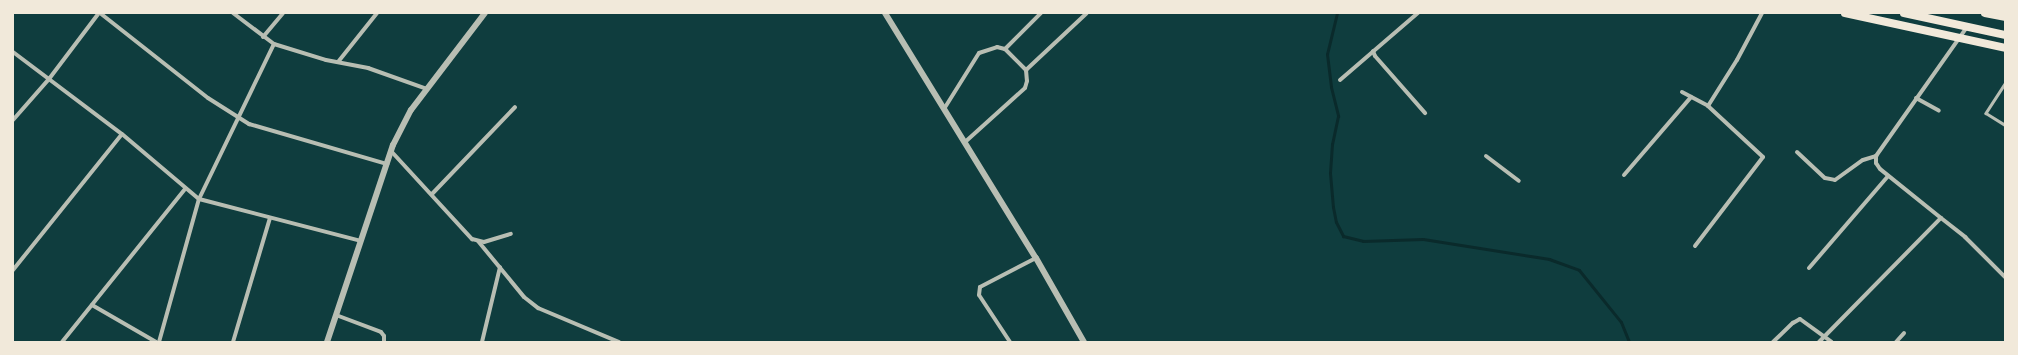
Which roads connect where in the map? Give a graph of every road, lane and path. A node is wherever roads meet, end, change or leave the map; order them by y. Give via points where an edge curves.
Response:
1 (100, 13) edge
2 (233, 13) edge
3 (284, 13) edge
4 (377, 13) edge
5 (485, 13) edge
6 (885, 13) edge
7 (1040, 13) edge
8 (1087, 13) edge
9 (1418, 13) edge
10 (1762, 13) edge
11 (1845, 13) edge
12 (1904, 13) edge
13 (1985, 13) edge
14 (2005, 18) edge
15 (1967, 27) junction
16 (2005, 35) edge
17 (263, 37) junction
18 (1960, 38) junction
19 (274, 44) junction
20 (1005, 48) junction
21 (2005, 48) edge
22 (1373, 51) junction
23 (13, 52) edge
24 (338, 62) junction
25 (1026, 70) junction
26 (49, 79) junction
27 (1340, 80) dead end
28 (2005, 84) edge
29 (427, 89) junction
30 (1682, 92) dead end
31 (1691, 97) junction
32 (1916, 98) junction
33 (1708, 106) junction
34 (515, 107) dead end
35 (943, 109) junction
36 (1939, 111) dead end
37 (1425, 113) dead end
38 (238, 118) junction
39 (13, 120) edge
40 (2005, 125) edge
41 (122, 134) junction
42 (965, 142) junction
43 (391, 151) junction
44 (1797, 152) dead end
45 (1486, 156) dead end
46 (1876, 156) junction
47 (387, 164) junction
48 (1624, 176) dead end
49 (1888, 176) junction
50 (1519, 181) dead end
51 (185, 189) junction
52 (432, 194) junction
53 (199, 199) junction
54 (270, 218) junction
55 (1941, 218) junction
56 (511, 234) dead end
57 (361, 240) junction
58 (478, 241) junction
59 (1695, 246) dead end
60 (1036, 258) junction
61 (500, 267) junction
62 (1809, 268) dead end
63 (13, 270) edge
64 (2005, 277) edge
65 (92, 305) junction
66 (336, 315) junction
67 (1904, 333) dead end
68 (1825, 335) junction
69 (62, 342) edge
70 (156, 342) edge
71 (159, 342) edge
72 (233, 342) edge
73 (328, 342) edge
74 (384, 342) edge
75 (482, 342) edge
76 (619, 342) edge
77 (1010, 342) edge
78 (1084, 342) edge
79 (1773, 342) edge
80 (1819, 342) edge
81 (1832, 342) edge
82 (1896, 342) edge

1 - 26 street
1 - 38 street via 208,98
2 - 17 street
3 - 17 street
4 - 24 street
5 - 29 street
6 - 35 street
7 - 20 street
8 - 25 street
9 - 22 street
10 - 33 street
11 - 18 main road
12 - 15 main road
13 - 14 main road
15 - 16 main road
15 - 18 street
17 - 19 street
18 - 21 main road
18 - 32 street
19 - 24 street
19 - 38 street
20 - 25 street
20 - 35 street via 997,47 979,53
22 - 27 street
22 - 37 street
23 - 26 street
24 - 29 street via 368,68
25 - 42 street via 1025,88
26 - 39 street
26 - 41 street
28 - 40 lane via 1986,113
29 - 43 street via 411,110
30 - 31 street
31 - 33 street
31 - 48 street
32 - 36 street
32 - 46 street
33 - 59 street via 1763,157
34 - 52 street
35 - 42 street
38 - 47 street via 249,124
38 - 53 street
41 - 51 street
41 - 63 street
42 - 60 street
43 - 47 street
43 - 52 street
44 - 46 street via 1825,178 1835,180 1863,160
45 - 50 street
46 - 49 street via 1876,163
47 - 57 street
49 - 55 street
49 - 62 street
51 - 53 street
51 - 65 street
52 - 58 street via 472,239
53 - 54 street
53 - 71 street
54 - 57 street
54 - 72 street
55 - 64 street via 1965,237
55 - 68 street
56 - 58 street via 484,242
57 - 66 street
58 - 61 street
60 - 77 street via 980,287 979,295
60 - 78 street
61 - 75 street
61 - 76 street via 524,297 538,308
65 - 69 street
65 - 70 street
66 - 73 street
66 - 74 street via 381,332
67 - 82 street
68 - 79 street via 1800,319
68 - 80 street
68 - 81 street

